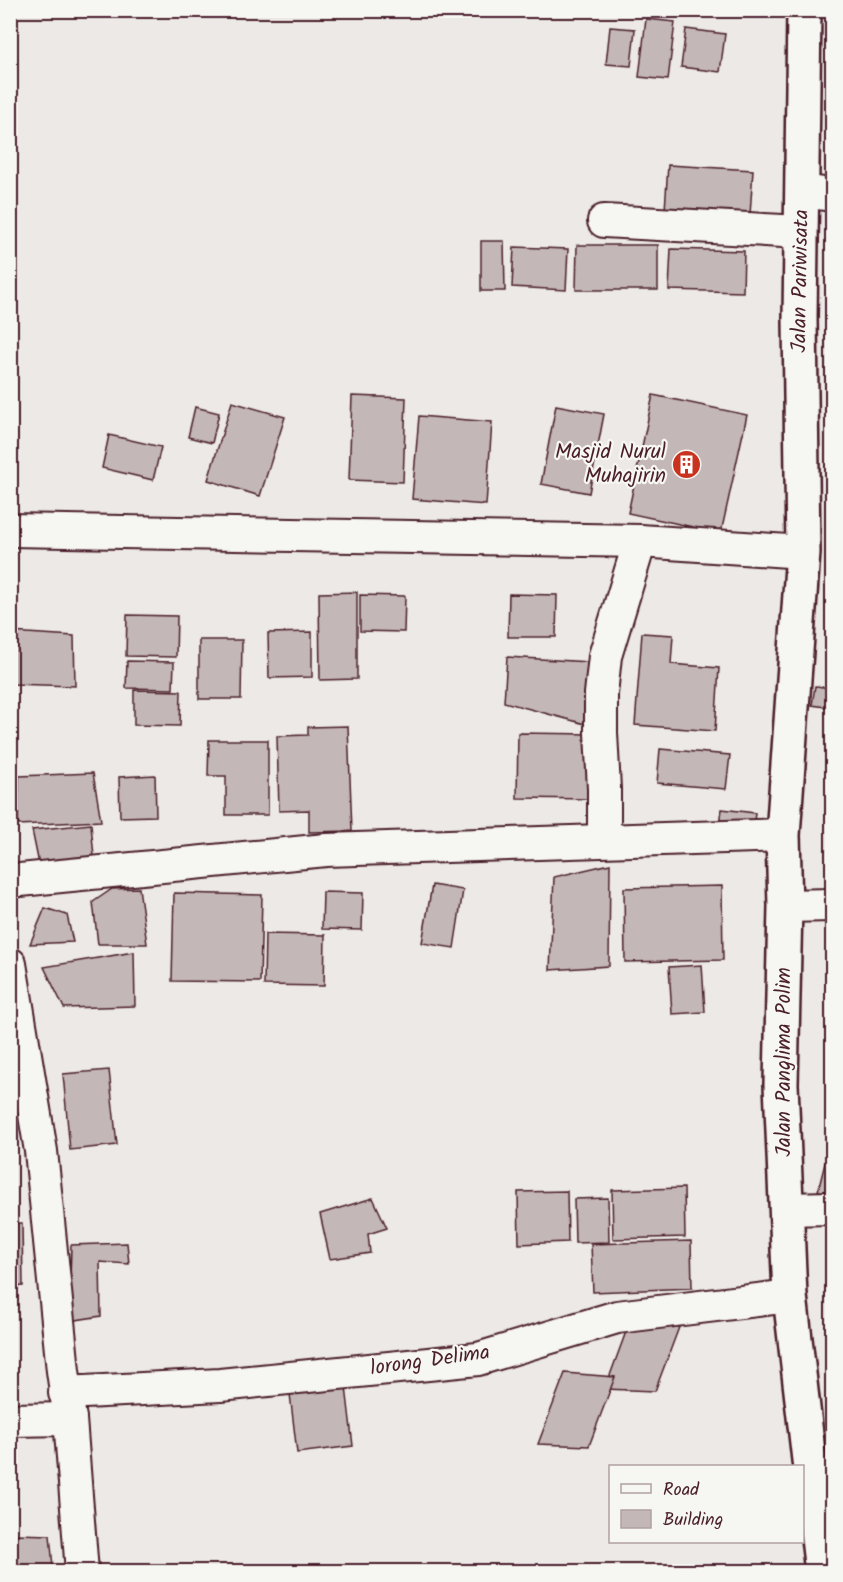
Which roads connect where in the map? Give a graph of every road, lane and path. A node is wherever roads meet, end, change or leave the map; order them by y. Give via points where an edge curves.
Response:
1 (804, 10) edge
2 (818, 193) edge
3 (604, 221) dead end
4 (801, 231) junction
5 (10, 530) edge
6 (640, 541) junction
7 (802, 552) junction
8 (783, 835) junction
9 (604, 840) junction
10 (10, 881) edge
11 (832, 905) edge
12 (785, 906) junction
13 (10, 964) edge
14 (832, 1208) edge
15 (786, 1209) junction
16 (790, 1296) junction
17 (68, 1406) junction
18 (10, 1420) edge
19 (82, 1572) edge
20 (822, 1572) edge

1 - 2 street, Jalan Pariwisata
2 - 4 street, Jalan Pariwisata
3 - 4 street
4 - 7 street, Jalan Pariwisata
5 - 6 street
6 - 7 street
6 - 9 street via 605,656 601,694
7 - 8 street, Jalan Panglima Polim
8 - 9 street
8 - 12 street, Jalan Panglima Polim
9 - 10 street via 326,850
11 - 12 street
12 - 15 street, Jalan Panglima Polim via 782,1084
13 - 17 street via 41,1151
14 - 15 street
15 - 16 street, Jalan Panglima Polim
16 - 17 street, lorong Delima via 617,1317 478,1359 220,1385
16 - 20 street, Jalan Panglima Polim
17 - 18 street, lorong Delima
17 - 19 street

